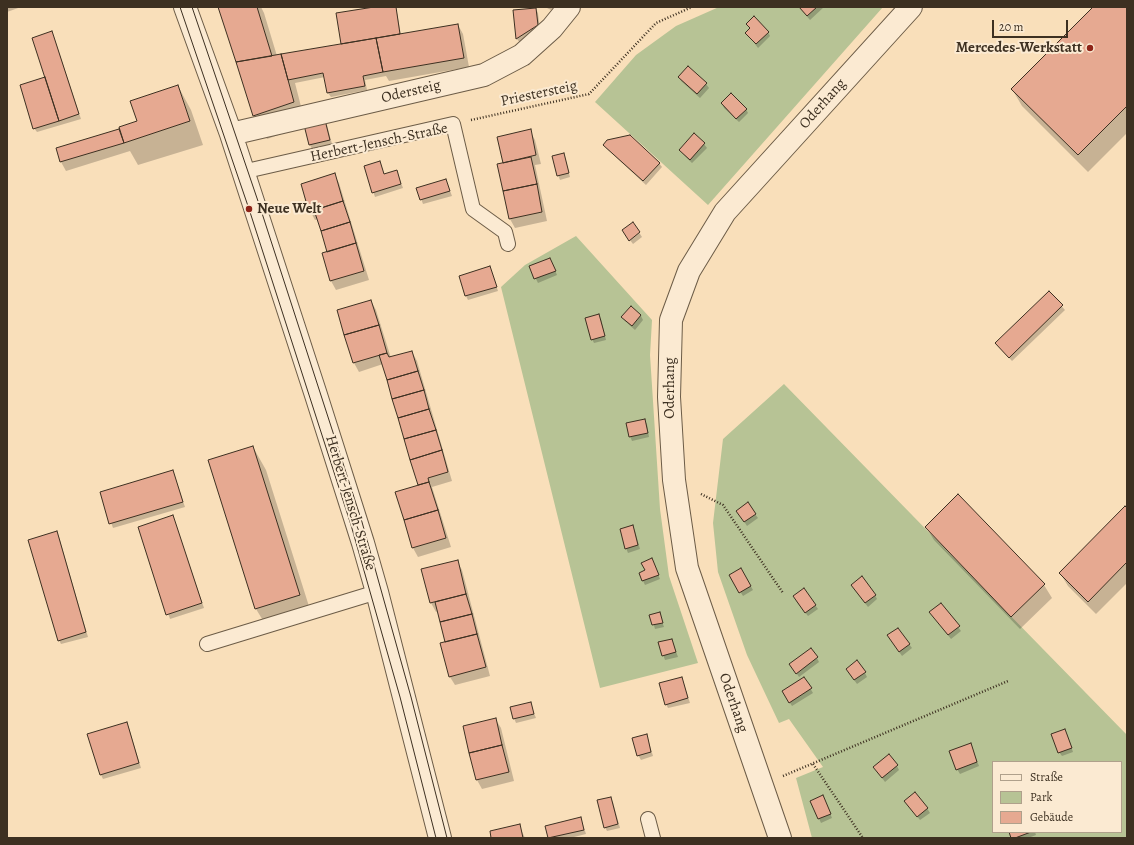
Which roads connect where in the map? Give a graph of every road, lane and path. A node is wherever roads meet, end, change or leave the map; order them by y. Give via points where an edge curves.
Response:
1 (186, 7) edge
2 (569, 7) edge
3 (692, 7) edge
4 (911, 7) edge
5 (453, 124) junction
6 (231, 134) junction
7 (242, 172) junction
8 (508, 244) dead end
9 (674, 480) junction
10 (377, 592) junction
11 (783, 593) dead end
12 (206, 644) dead end
13 (1008, 681) dead end
14 (813, 764) junction
15 (762, 785) junction
16 (648, 819) dead end
17 (440, 838) edge
18 (653, 838) edge
19 (780, 838) edge
20 (862, 838) edge

1 - 6 street, Herbert-Jensch-Straße
2 - 6 street, Odersteig via 552,28 522,55 484,75
3 - 5 path, Priestersteig via 656,22 589,94
4 - 9 street, Oderhang via 725,212 689,271 671,320 669,397
5 - 7 lane, Herbert-Jensch-Straße
5 - 8 lane, Herbert-Jensch-Straße via 473,209 505,232
6 - 7 street, Herbert-Jensch-Straße
7 - 10 street, Herbert-Jensch-Straße via 319,402
9 - 11 path via 723,505
9 - 15 street, Oderhang via 687,568
10 - 12 lane
10 - 17 street, Herbert-Jensch-Straße
13 - 14 path
14 - 15 path
14 - 20 path
15 - 19 street, Oderhang
16 - 18 lane

